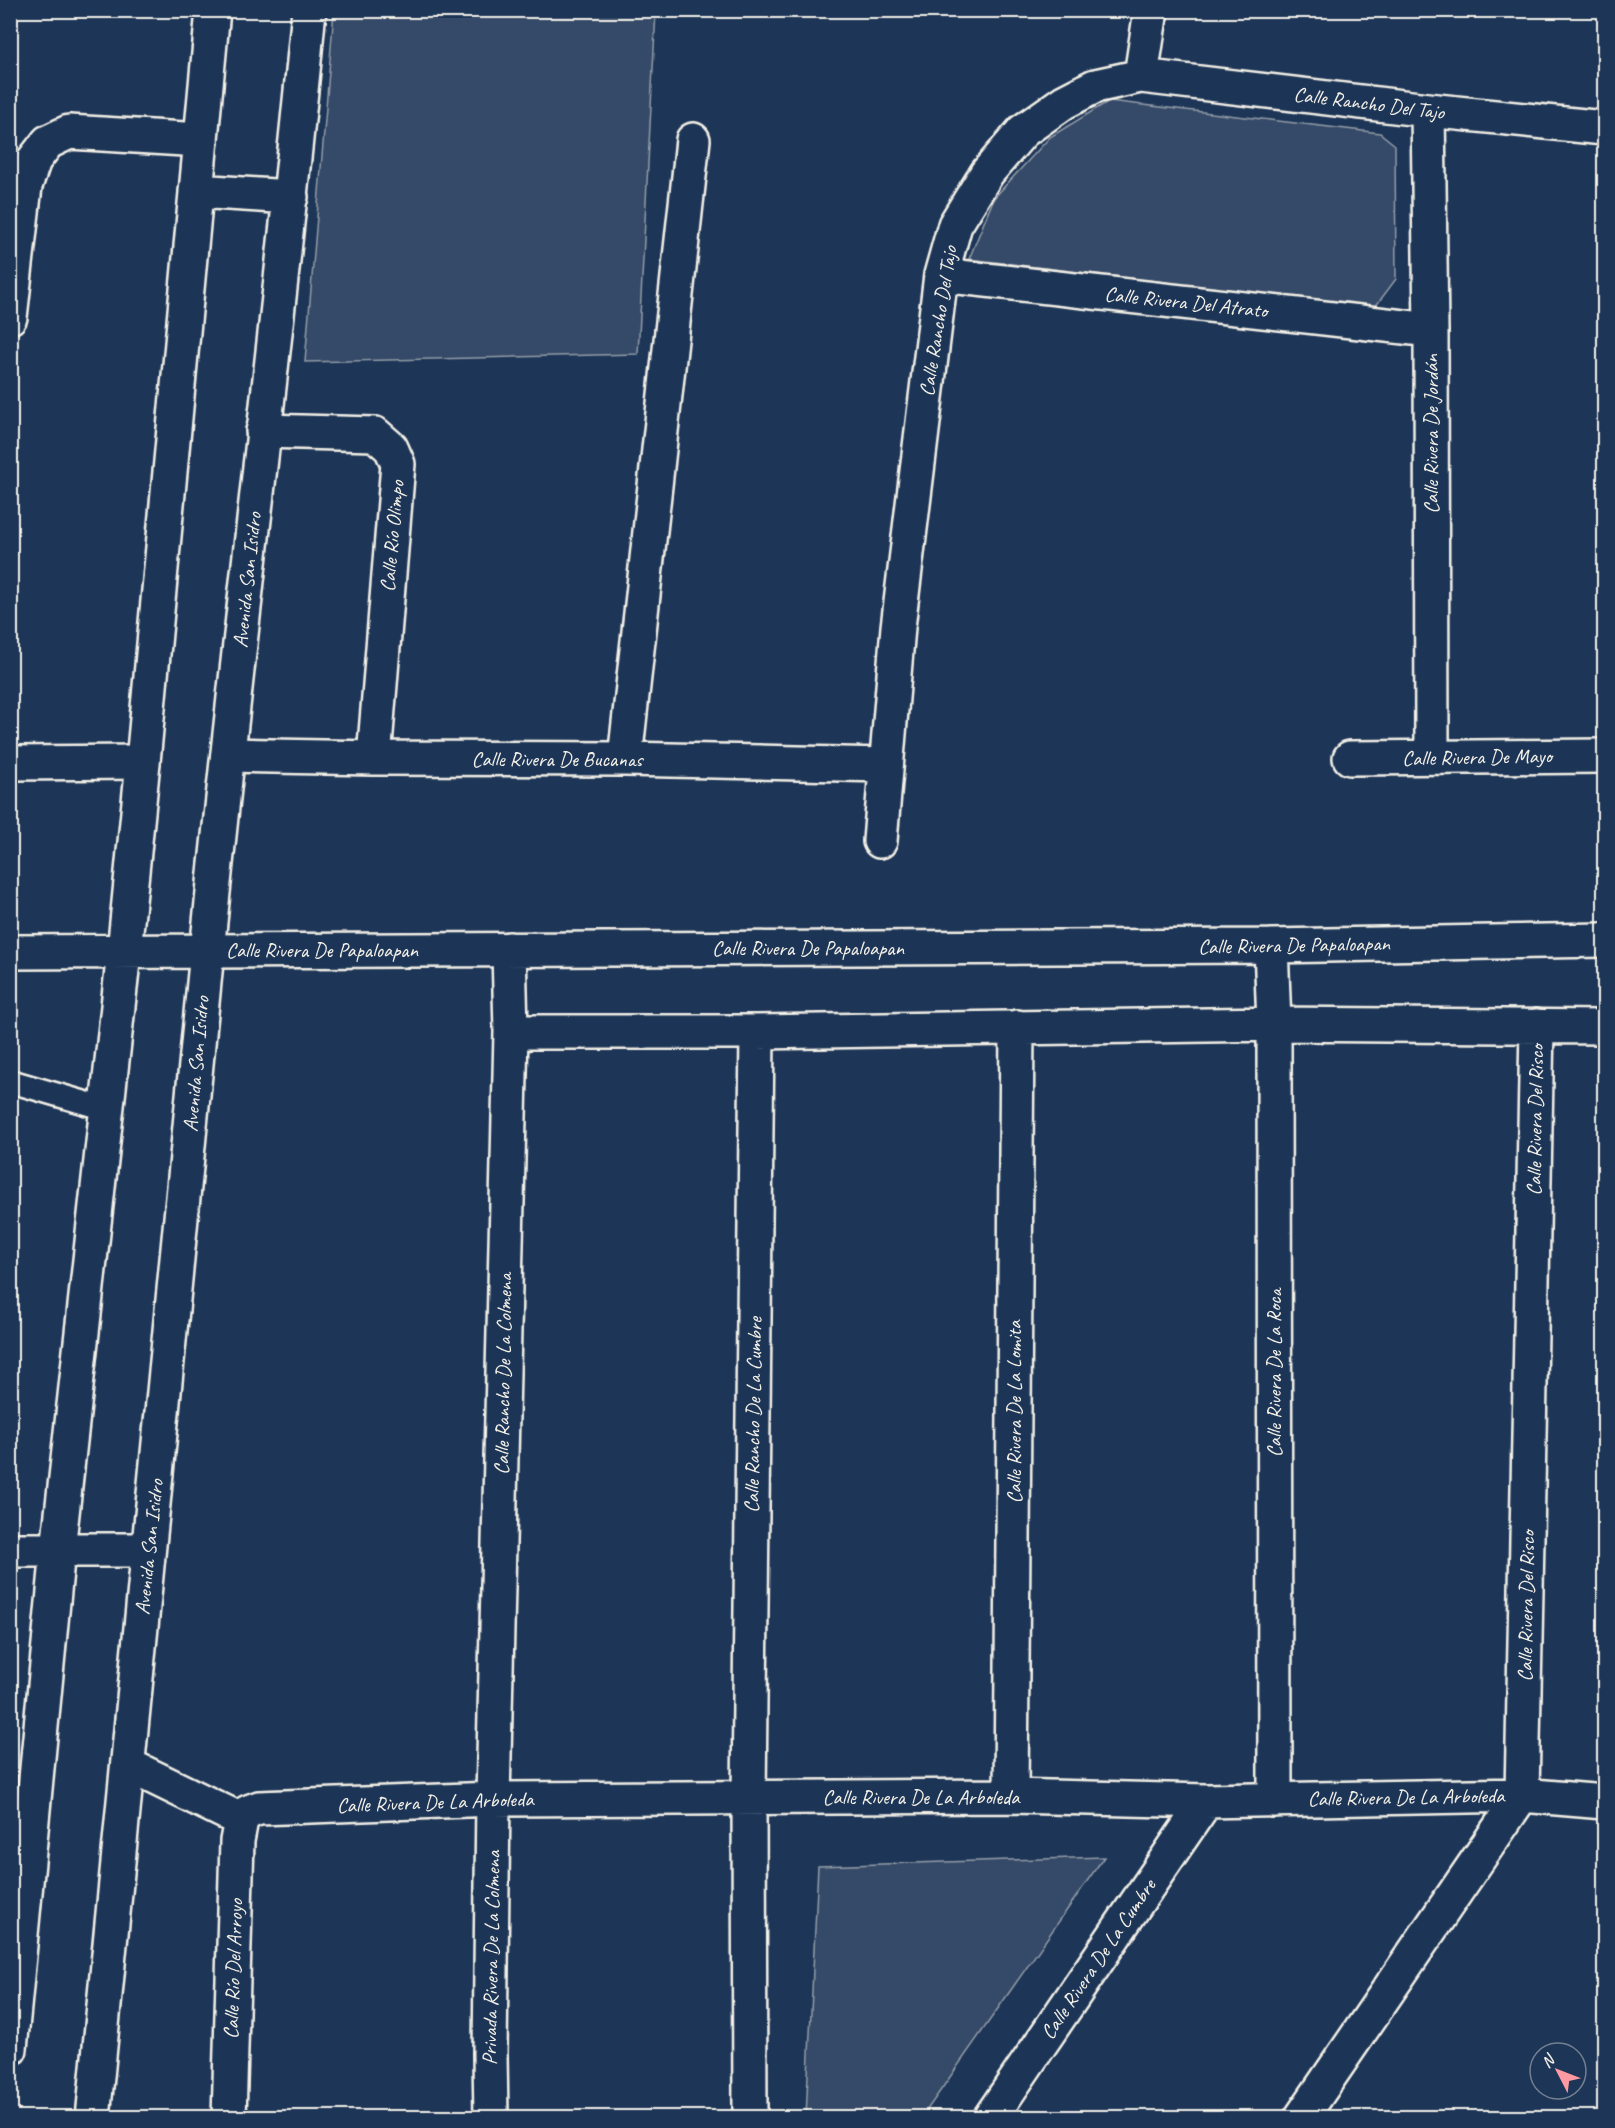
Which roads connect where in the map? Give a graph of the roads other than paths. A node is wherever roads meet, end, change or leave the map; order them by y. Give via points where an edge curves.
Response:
1 (213, 10) edge
2 (309, 10) edge
3 (1151, 10) edge
4 (1141, 76) junction
5 (1428, 110) junction
6 (1605, 128) edge
7 (201, 140) junction
8 (693, 140) dead end
9 (196, 191) junction
10 (291, 197) junction
11 (941, 275) junction
12 (10, 318) edge
13 (1431, 330) junction
14 (263, 431) junction
15 (228, 755) junction
16 (1605, 756) edge
17 (1432, 757) junction
18 (374, 758) junction
19 (1350, 758) dead end
20 (625, 759) junction
21 (143, 762) junction
22 (10, 763) edge
23 (885, 765) junction
24 (880, 842) dead end
25 (1605, 940) edge
26 (1271, 946) junction
27 (509, 949) junction
28 (207, 951) junction
29 (10, 952) edge
30 (124, 952) junction
31 (1274, 1024) junction
32 (1537, 1026) junction
33 (1605, 1027) edge
34 (1017, 1028) junction
35 (510, 1032) junction
36 (757, 1032) junction
37 (10, 1081) edge
38 (106, 1109) junction
39 (10, 1550) edge
40 (58, 1550) junction
41 (148, 1550) junction
42 (128, 1765) junction
43 (1522, 1795) junction
44 (1011, 1796) junction
45 (749, 1798) junction
46 (493, 1799) junction
47 (1275, 1800) junction
48 (1206, 1801) junction
49 (1605, 1802) edge
50 (241, 1820) junction
51 (10, 2049) edge
52 (93, 2118) edge
53 (229, 2118) edge
54 (491, 2118) edge
55 (750, 2118) edge
56 (990, 2118) edge
57 (1301, 2118) edge

1 - 7 street
2 - 10 street, Avenida San Isidro
3 - 4 street
4 - 5 street, Calle Rancho Del Tajo
4 - 11 street, Calle Rancho Del Tajo via 1095,86 1023,131 987,173 955,225
5 - 6 street, Calle Rancho Del Tajo
5 - 13 street, Calle Rivera De Jordán
7 - 9 street
7 - 12 street via 69,132 48,142 34,160 25,186
8 - 20 street
9 - 10 street
9 - 21 street
10 - 14 street, Avenida San Isidro
11 - 13 street, Calle Rivera Del Atrato
11 - 23 street, Calle Rancho Del Tajo
13 - 17 street, Calle Rivera De Jordán
14 - 15 street, Avenida San Isidro
14 - 18 street, Calle Río Olimpo via 375,434 391,448 398,464
15 - 18 street, Calle Rivera De Bucanas
15 - 28 street, Avenida San Isidro
16 - 17 street, Calle Rivera De Mayo
17 - 19 street, Calle Rivera De Mayo
18 - 20 street, Calle Rivera De Bucanas
20 - 23 street, Calle Rivera De Bucanas
21 - 22 street
21 - 30 street
23 - 24 street, Calle Rancho Del Tajo
25 - 26 street, Calle Rivera De Papaloapan
26 - 27 street, Calle Rivera De Papaloapan
26 - 31 street, Calle Rivera De La Roca
27 - 28 street, Calle Rivera De Papaloapan
27 - 35 street, Calle Rancho De La Colmena
28 - 30 street, Calle Rivera De Papaloapan
28 - 41 street, Avenida San Isidro
29 - 30 street, Calle Rivera De Papaloapan
30 - 38 street
31 - 32 street
31 - 34 street
31 - 47 street, Calle Rivera De La Roca
32 - 33 street
32 - 43 street, Calle Rivera Del Risco
34 - 36 street
34 - 44 street, Calle Rivera De La Lomita
35 - 36 street
35 - 46 street, Calle Rancho De La Colmena
36 - 45 street, Calle Rancho De La Cumbre
37 - 38 lane
38 - 40 street
39 - 40 street
40 - 41 street
40 - 51 street
41 - 42 street, Avenida San Isidro
42 - 50 street
42 - 52 street, Avenida San Isidro
43 - 47 street, Calle Rivera De La Arboleda
43 - 49 street, Calle Rivera De La Arboleda
43 - 57 street
44 - 45 street, Calle Rivera De La Arboleda
44 - 48 street, Calle Rivera De La Arboleda
45 - 46 street, Calle Rivera De La Arboleda
45 - 55 street
46 - 50 street, Calle Rivera De La Arboleda via 259,1808
46 - 54 street, Privada Rivera De La Colmena
47 - 48 street, Calle Rivera De La Arboleda
48 - 56 street, Calle Rivera De La Cumbre
50 - 53 street, Calle Río Del Arroyo via 237,1841

